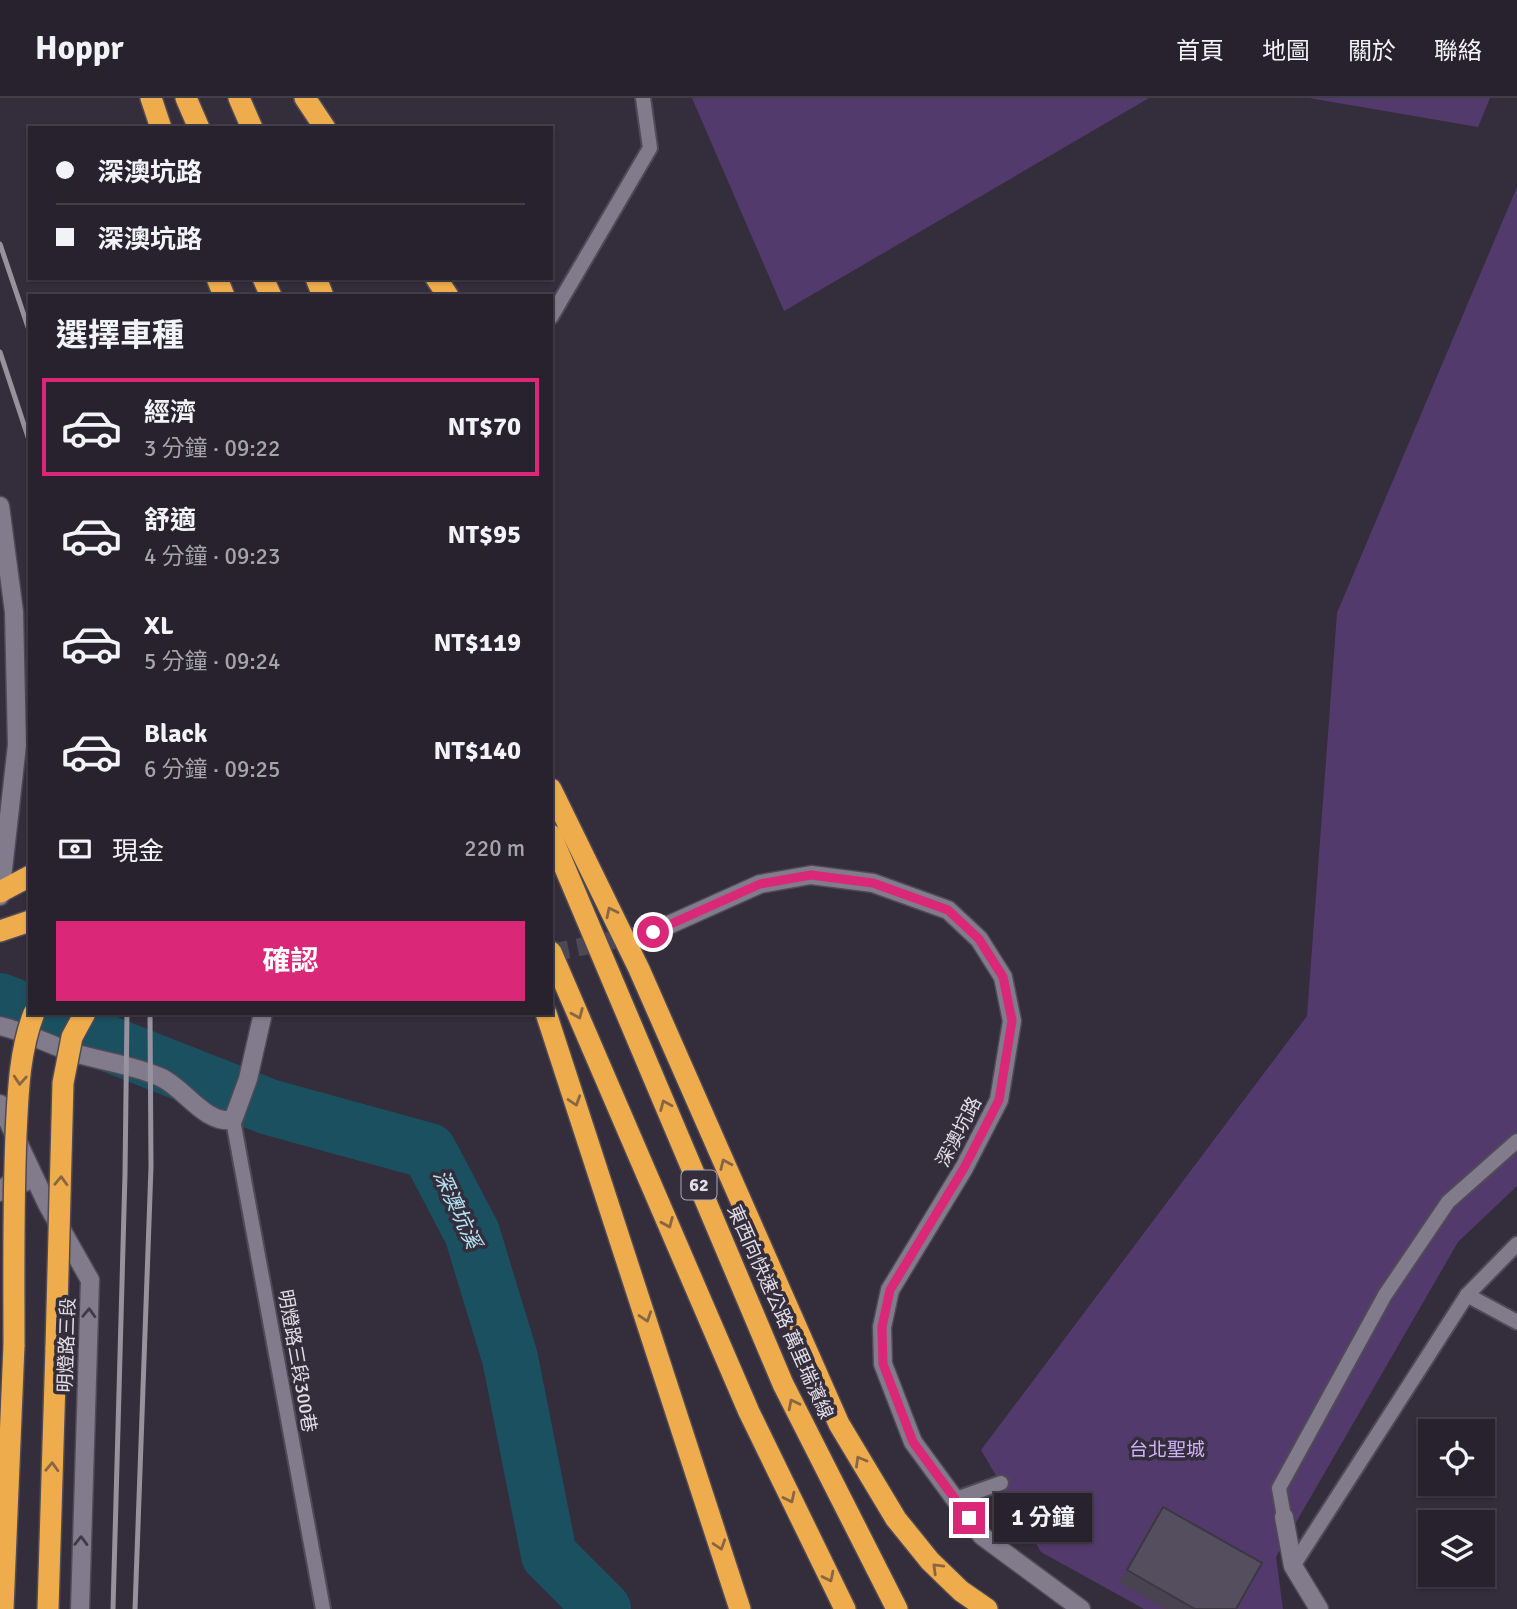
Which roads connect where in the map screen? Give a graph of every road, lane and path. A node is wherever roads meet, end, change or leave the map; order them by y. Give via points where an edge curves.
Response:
1 (151, 98) edge
2 (186, 98) edge
3 (239, 98) edge
4 (643, 98) edge
5 (160, 126) edge
6 (198, 126) edge
7 (251, 126) edge
8 (553, 314) edge
9 (0, 506) edge
10 (553, 793) edge
11 (553, 840) edge
12 (28, 877) edge
13 (1, 889) edge
14 (28, 921) edge
15 (0, 931) edge
16 (653, 932) tunnel mouth
17 (553, 956) edge
18 (33, 1015) edge
19 (84, 1015) edge
20 (547, 1015) edge
21 (262, 1021) edge
22 (0, 1026) edge
23 (0, 1104) edge
24 (233, 1120) junction
25 (1517, 1140) edge
26 (0, 1192) edge
27 (47, 1204) junction
28 (1517, 1244) edge
29 (1467, 1295) junction
30 (1517, 1322) edge
31 (1001, 1483) dead end
32 (956, 1499) junction
33 (1283, 1517) joint
34 (1293, 1566) junction
35 (3, 1609) edge
36 (48, 1609) edge
37 (80, 1609) edge
38 (323, 1609) edge
39 (740, 1609) edge
40 (845, 1609) edge
41 (897, 1609) edge
42 (987, 1609) edge
43 (1081, 1609) edge
44 (1319, 1609) edge

1 - 5 highway
2 - 6 highway
3 - 7 highway
4 - 8 lane via 650,148
9 - 13 street via 14,612 17,745
42 -> 10 highway via 930,1561 895,1519 839,1424 639,970
41 -> 11 highway, 東西向快速公路 萬里瑞濱線 / 62 via 783,1384
12 - 13 highway
14 - 15 highway
16 - 32 street, 深澳坑路 via 760,884 823,876 873,883 948,910 979,939 1003,977 1012,1021 999,1100 890,1290 882,1327 883,1364 913,1442
17 -> 40 highway, 62 via 749,1412
18 -> 35 highway, bridge via 20,1068 17,1116 14,1345
36 -> 19 highway, bridge via 63,1083 72,1037
20 -> 39 highway
21 - 24 street
22 - 24 street via 70,1052 161,1077 211,1117
23 - 27 street, 明燈路三段
24 - 38 lane, 明燈路三段300巷
25 - 33 lane via 1448,1202 1385,1295 1279,1488
26 - 27 street via 12,1181 27,1182
37 -> 27 street, 明燈路三段 via 90,1280
28 - 29 lane
29 - 30 lane
29 - 34 lane
31 - 32 lane
32 - 43 street, 深澳坑路 via 982,1536
33 - 34 street
34 - 44 street

